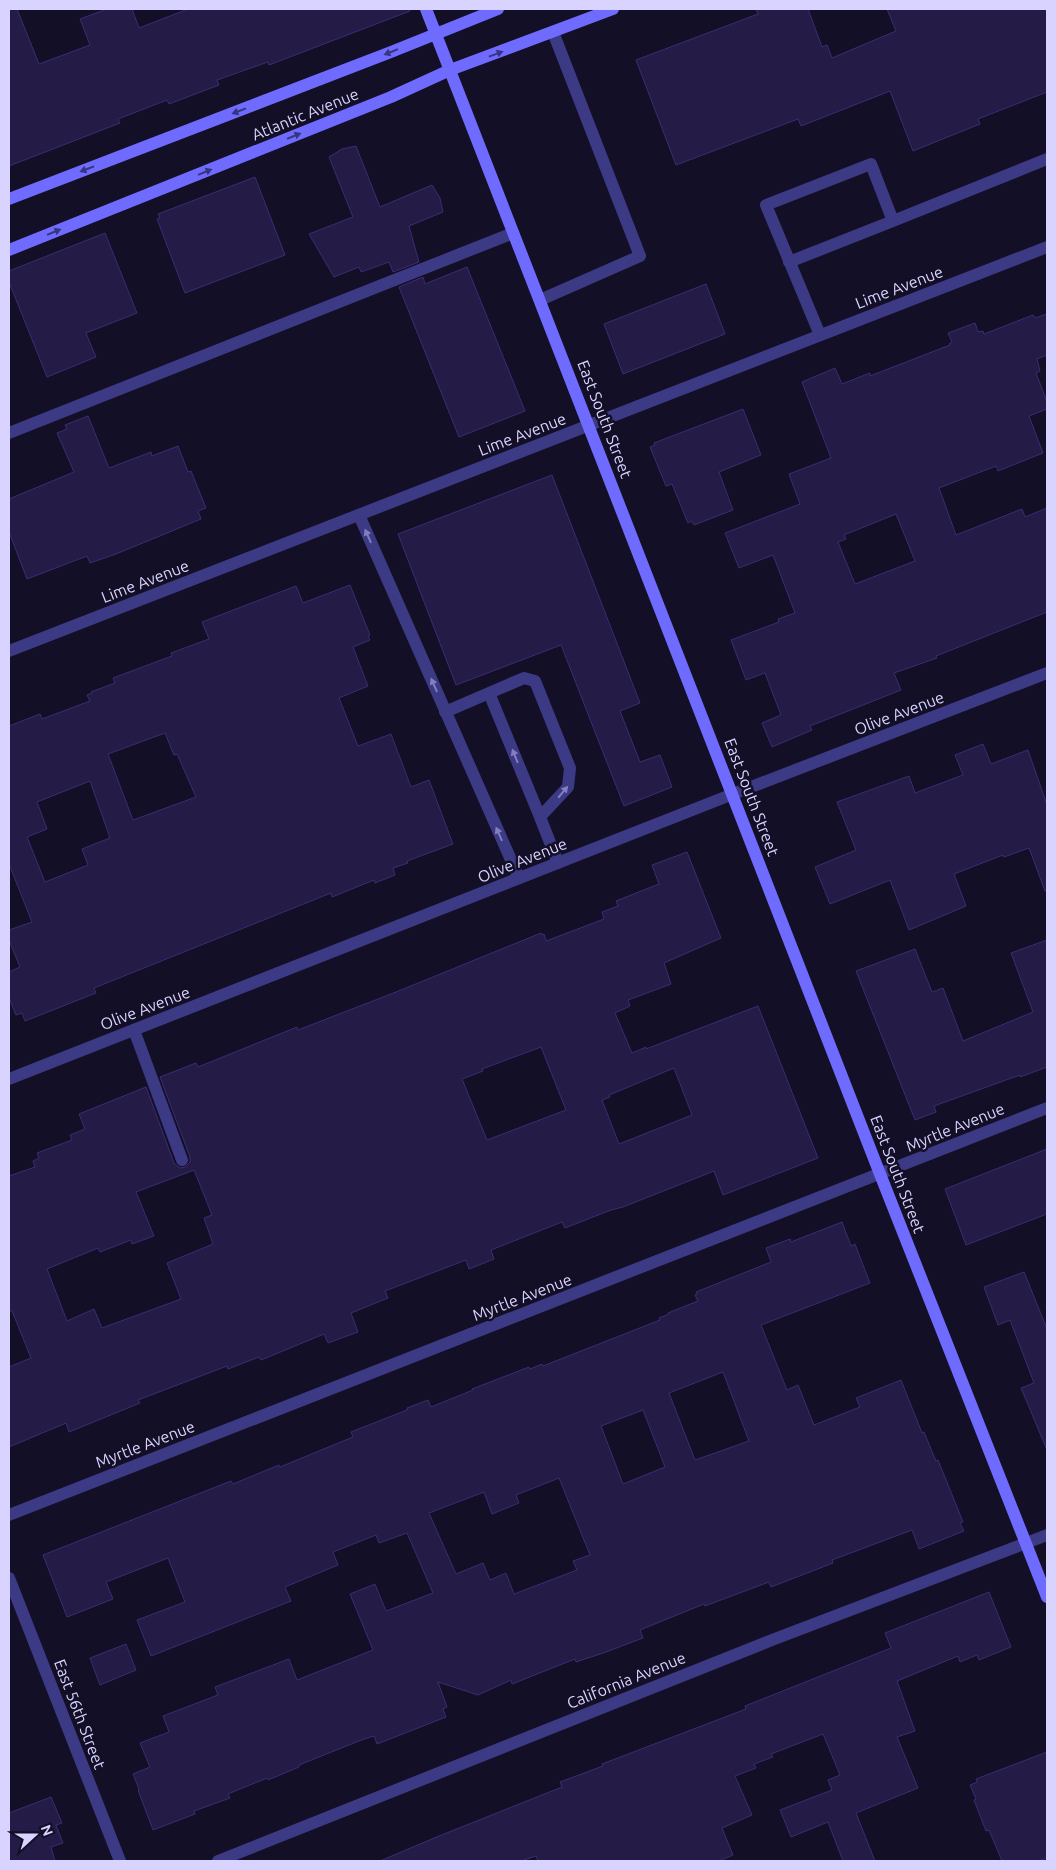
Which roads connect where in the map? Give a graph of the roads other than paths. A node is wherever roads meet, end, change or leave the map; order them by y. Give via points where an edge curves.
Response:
1 (426, 9) edge
2 (498, 9) edge
3 (613, 9) edge
4 (553, 32) junction
5 (436, 34) junction
6 (450, 70) junction
7 (1047, 159) edge
8 (9, 199) edge
9 (893, 221) junction
10 (513, 233) junction
11 (1047, 246) edge
12 (9, 250) edge
13 (790, 262) junction
14 (540, 300) junction
15 (820, 335) junction
16 (589, 425) junction
17 (9, 433) edge
18 (359, 514) junction
19 (9, 651) edge
20 (1047, 673) edge
21 (489, 693) junction
22 (445, 712) junction
23 (733, 794) junction
24 (540, 817) junction
25 (558, 863) junction
26 (519, 878) junction
27 (134, 1030) junction
28 (9, 1079) edge
29 (1047, 1108) edge
30 (182, 1160) dead end
31 (880, 1174) junction
32 (9, 1515) edge
33 (1047, 1535) edge
34 (1026, 1543) junction
35 (9, 1578) edge
36 (1047, 1597) edge
37 (120, 1861) edge
38 (218, 1861) edge

1 - 5 main road, East South Street
2 - 5 main road, Atlantic Avenue
3 - 4 main road, Atlantic Avenue
6 -> 4 main road, Atlantic Avenue
4 - 14 street via 640,256
5 - 6 main road, East South Street
5 -> 8 main road, Atlantic Avenue
6 - 10 main road, East South Street
12 -> 6 main road, Atlantic Avenue via 398,94
7 - 9 street
9 - 13 street
9 - 13 street via 871,164 766,205
10 - 14 main road, East South Street
10 - 17 street
11 - 15 street, Lime Avenue
13 - 15 street
14 - 16 main road, East South Street
15 - 16 street, Lime Avenue
16 - 18 street, Lime Avenue
16 - 23 main road, East South Street
18 - 19 street, Lime Avenue
22 -> 18 street
20 - 23 street, Olive Avenue
21 - 22 street
24 -> 21 street
24 -> 21 street via 568,787 570,768 535,681 524,678
26 -> 22 street
23 - 25 street, Olive Avenue
23 - 31 main road, East South Street
24 - 25 street
25 - 26 street, Olive Avenue
26 - 27 street, Olive Avenue
27 - 28 street, Olive Avenue
27 - 30 street
29 - 31 street, Myrtle Avenue
31 - 32 street, Myrtle Avenue
31 - 34 main road, East South Street
33 - 34 street, California Avenue
34 - 36 main road, East South Street
34 - 38 street, California Avenue via 754,1647
35 - 37 street, East 56th Street

